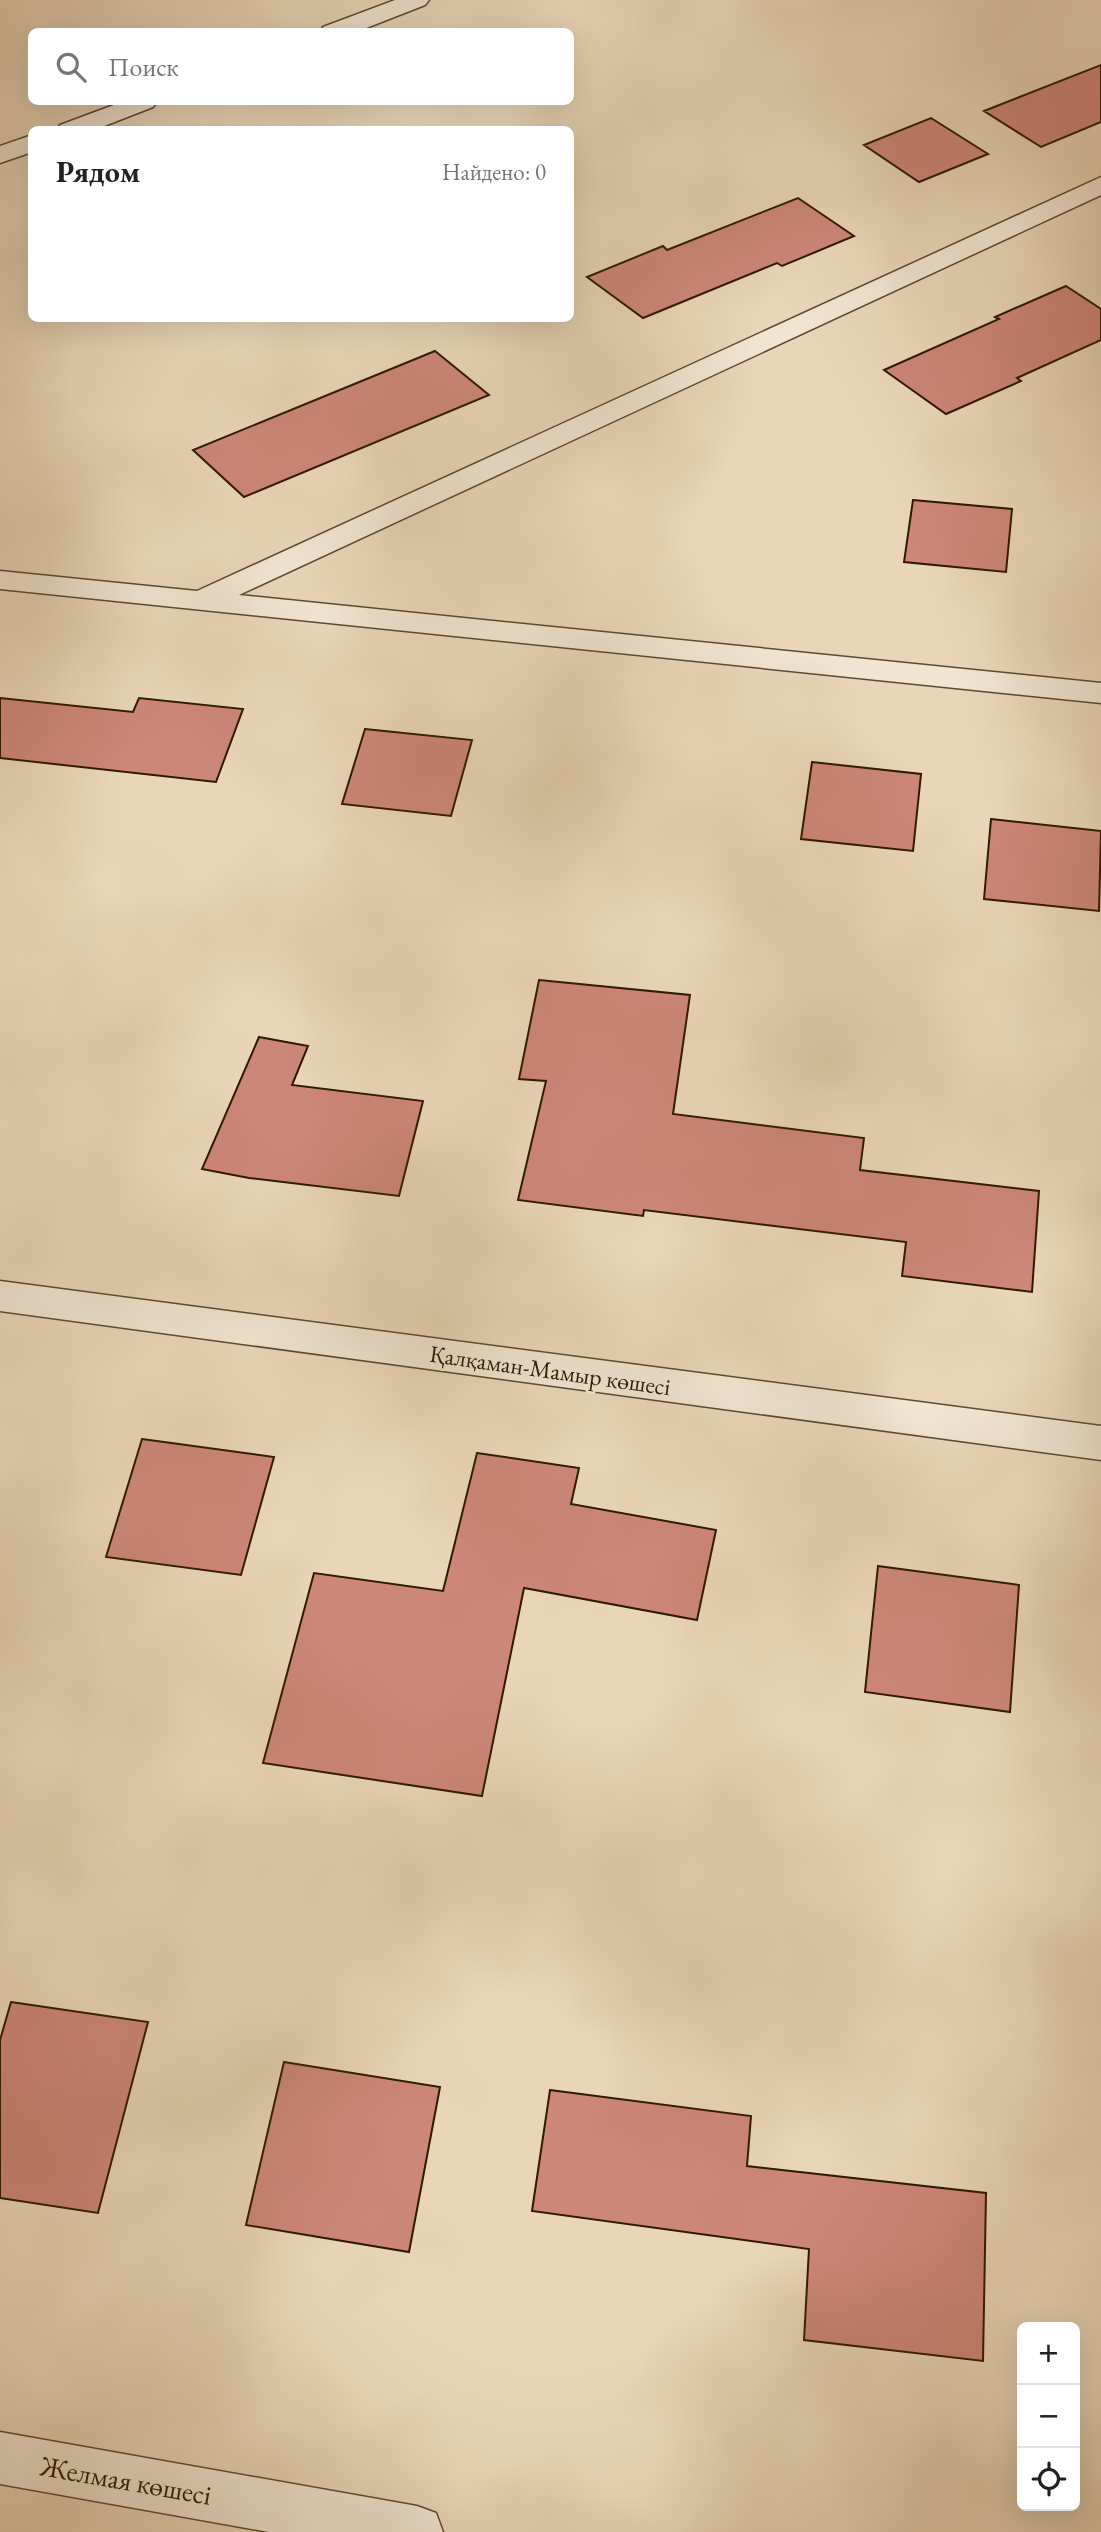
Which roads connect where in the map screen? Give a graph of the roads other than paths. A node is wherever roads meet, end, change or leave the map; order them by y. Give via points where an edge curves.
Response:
1 (417, 0) edge
2 (343, 28) edge
3 (136, 105) edge
4 (80, 126) edge
5 (28, 144) edge
6 (0, 155) edge
7 (1101, 185) edge
8 (0, 580) edge
9 (202, 600) junction
10 (1101, 693) edge
11 (0, 1296) edge
12 (1101, 1444) edge
13 (0, 2458) edge
14 (417, 2532) edge

1 - 2 street
3 - 4 street
5 - 6 street
7 - 9 street
8 - 9 street
9 - 10 street
11 - 12 street, Қалқаман-Мамыр көшесі
13 - 14 street, Желмая көшесі

